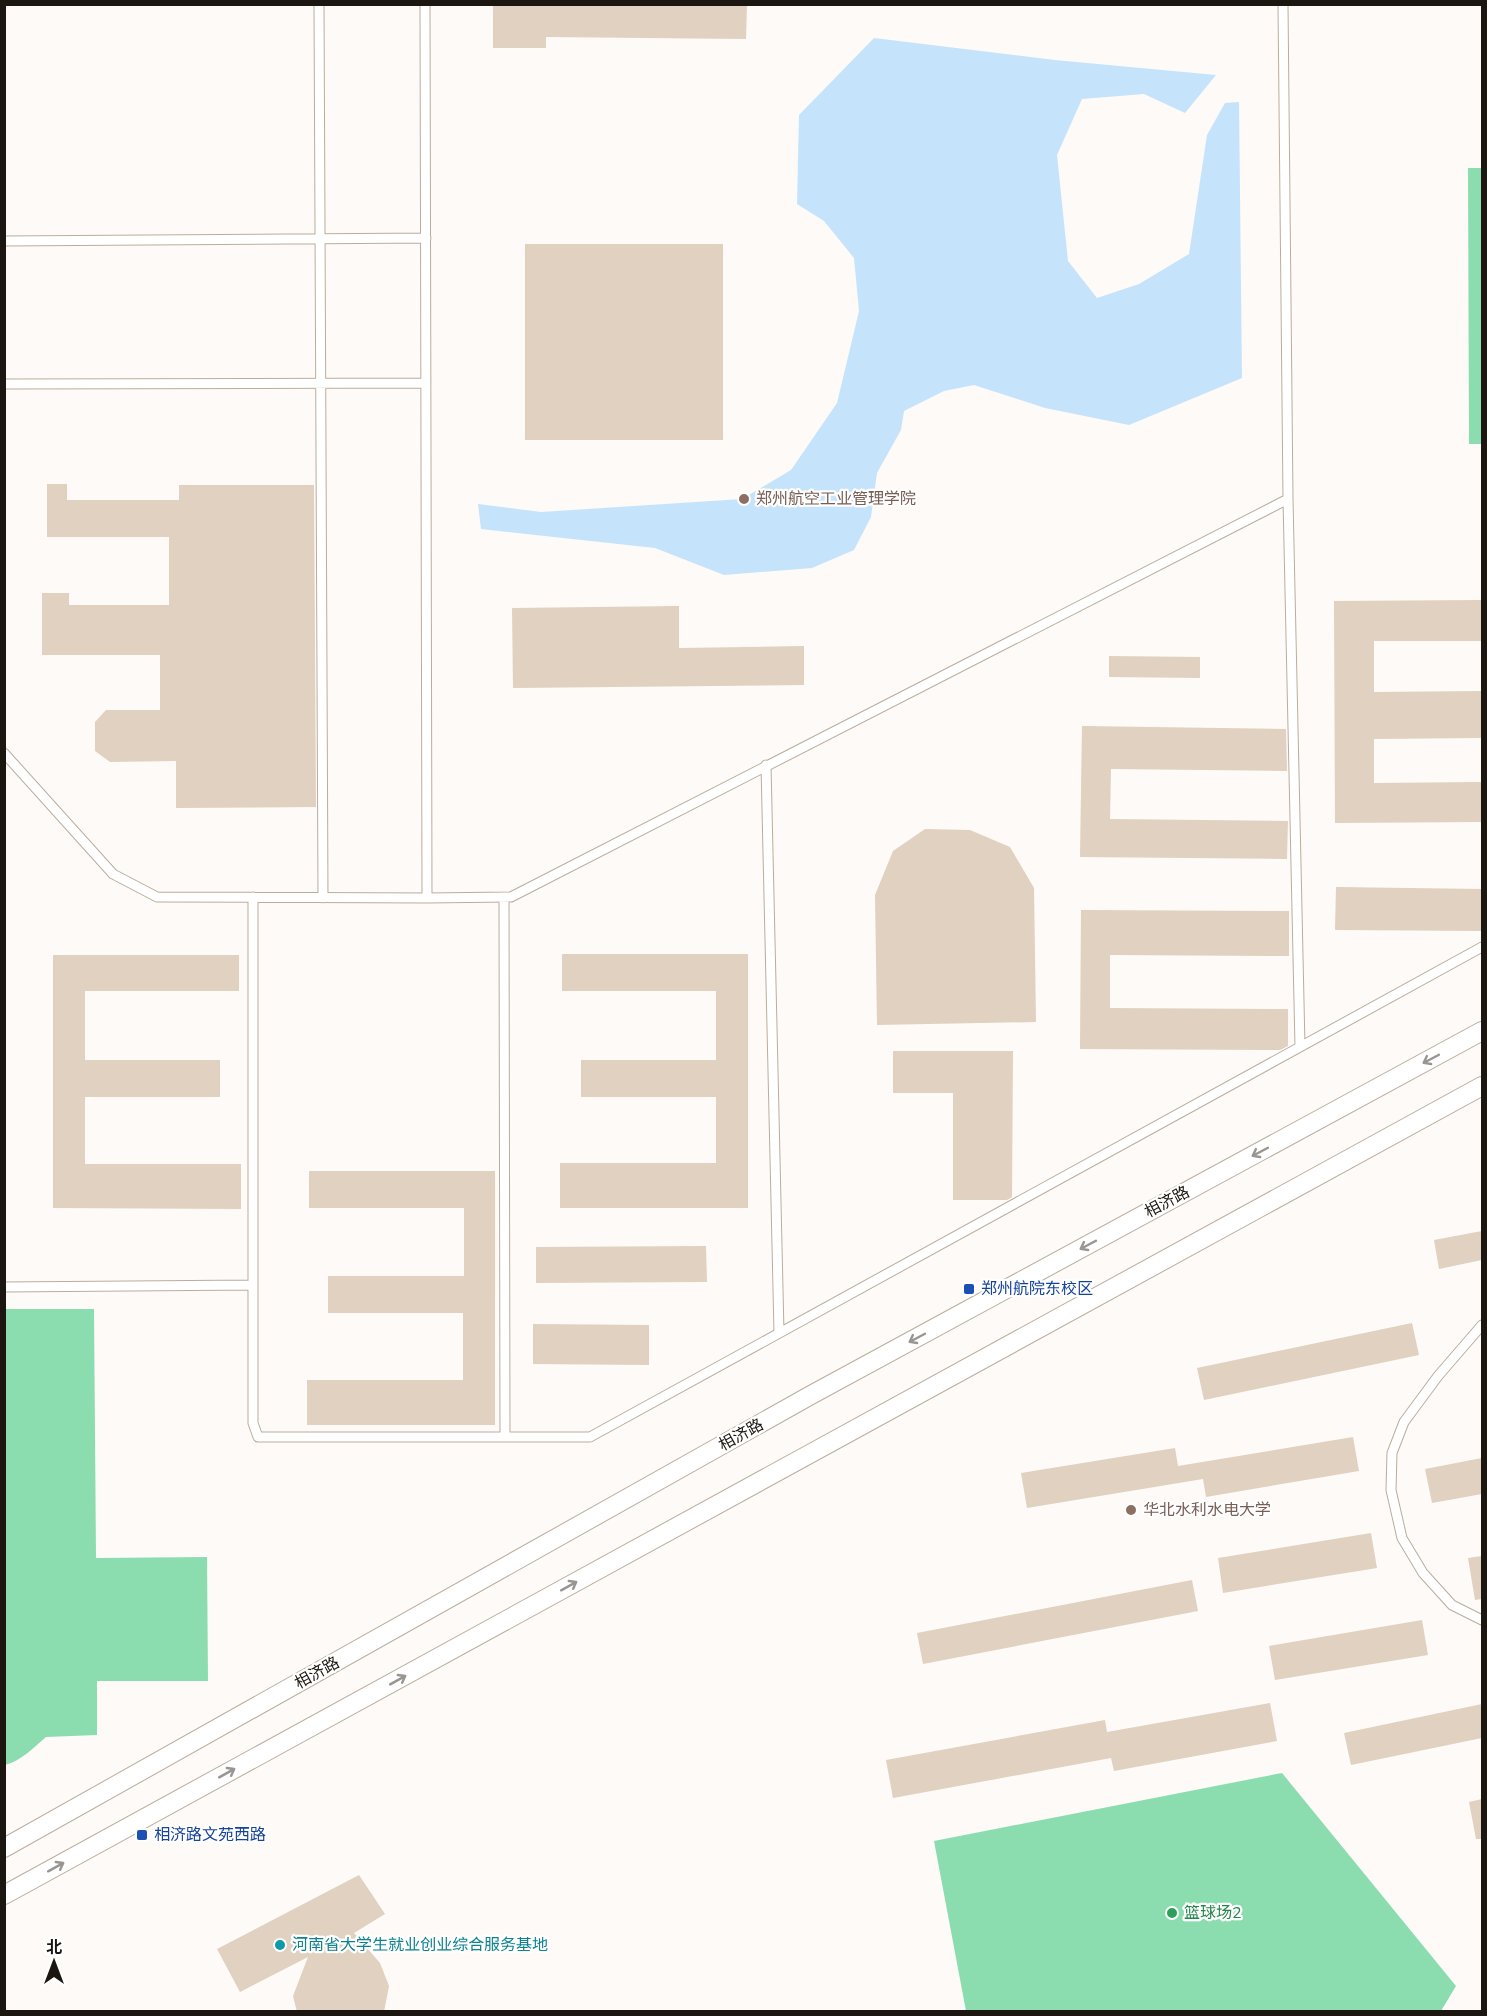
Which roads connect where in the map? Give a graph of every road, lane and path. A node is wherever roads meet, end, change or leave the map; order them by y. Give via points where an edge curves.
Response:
1 (319, 4) edge
2 (425, 4) edge
3 (1283, 4) edge
4 (426, 238) junction
5 (320, 239) junction
6 (4, 241) edge
7 (321, 383) junction
8 (426, 383) junction
9 (4, 384) edge
10 (1288, 499) junction
11 (4, 753) edge
12 (766, 765) junction
13 (253, 897) junction
14 (504, 897) junction
15 (323, 898) junction
16 (427, 898) junction
17 (1482, 947) edge
18 (1482, 1031) edge
19 (1300, 1047) junction
20 (1482, 1086) edge
21 (253, 1285) junction
22 (4, 1287) edge
23 (1482, 1325) edge
24 (779, 1333) junction
25 (505, 1437) junction
26 (1482, 1620) edge
27 (4, 1848) edge
28 (4, 1895) edge

1 - 5 lane
2 - 4 lane
3 - 10 lane
4 - 5 lane
4 - 8 lane
5 - 6 lane
5 - 7 lane
7 - 8 lane
7 - 9 lane
7 - 15 lane
8 - 16 lane
10 - 12 lane
10 - 19 lane
11 - 13 lane via 113,874 157,897
12 - 14 lane via 512,897
12 - 24 lane
13 - 15 lane
13 - 21 lane
14 - 16 lane
14 - 25 lane
15 - 16 lane
17 - 19 lane
18 -> 27 street, 相济路 via 811,1395
19 - 24 lane
28 -> 20 street
21 - 22 lane
21 - 25 lane via 253,1423 258,1437
23 - 26 lane via 1404,1422 1392,1453 1391,1490 1402,1538 1423,1573 1452,1605
24 - 25 lane via 590,1437

